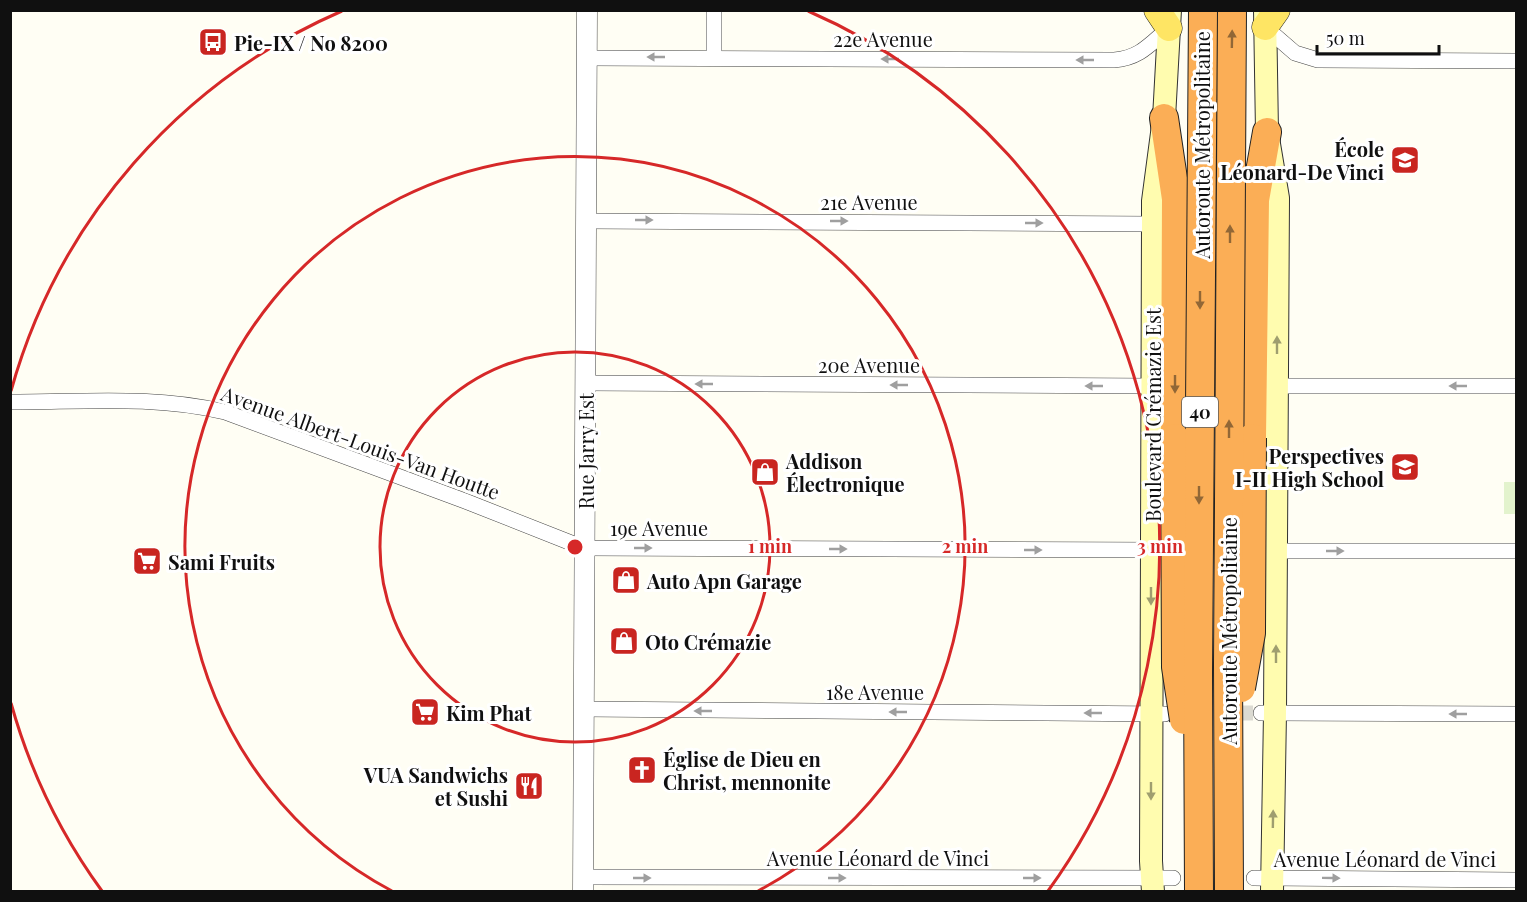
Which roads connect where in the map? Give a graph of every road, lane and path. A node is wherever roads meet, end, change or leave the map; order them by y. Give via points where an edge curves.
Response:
1 (587, 10) edge
2 (714, 10) edge
3 (1203, 10) edge
4 (1232, 10) edge
5 (1165, 16) edge
6 (1269, 16) edge
7 (714, 57) junction
8 (587, 58) junction
9 (1516, 61) edge
10 (1164, 118) junction
11 (1267, 132) junction
12 (586, 221) junction
13 (1153, 224) junction
14 (585, 383) junction
15 (1153, 386) junction
16 (1277, 386) junction
17 (1516, 386) edge
18 (10, 402) edge
19 (584, 548) junction
20 (1158, 550) junction
21 (1269, 551) junction
22 (1516, 551) edge
23 (584, 709) junction
24 (1268, 713) junction
25 (1158, 714) junction
26 (1516, 714) edge
27 (1228, 761) junction
28 (1198, 814) junction
29 (1516, 880) edge
30 (1266, 882) edge
31 (1160, 883) edge
32 (583, 884) edge
33 (1199, 891) edge
34 (1229, 891) edge

1 - 8 street, Rue Jarry Est
2 - 7 street
3 -> 28 highway, Autoroute Métropolitaine / 40, bridge
27 -> 4 highway, Autoroute Métropolitaine / 40, bridge
5 -> 7 street, 22e Avenue via 1138,54 1125,59
5 - 10 main road, Boulevard Crémazie Est
6 - 9 street via 1295,53 1318,60
6 - 11 main road
7 -> 8 street, 22e Avenue
8 - 12 street, Rue Jarry Est
10 - 13 main road, Boulevard Crémazie Est
10 -> 28 highway, bridge via 1176,199 1176,667
16 -> 11 main road via 1278,198
11 - 27 highway, bridge via 1255,200 1251,633
12 -> 13 street, 21e Avenue
12 - 14 street, Rue Jarry Est
13 - 15 main road, Boulevard Crémazie Est
15 -> 14 street, 20e Avenue
14 - 19 street, Rue Jarry Est
15 - 20 main road, Boulevard Crémazie Est
17 -> 16 street
16 - 21 main road
18 - 19 street, Avenue Albert-Louis-Van Houtte via 145,401 225,412
19 -> 20 street, 19e Avenue
19 - 23 street, Rue Jarry Est
20 -> 25 main road, Boulevard Crémazie Est
21 -> 22 street
24 -> 21 main road
25 -> 23 street, 18e Avenue
23 - 32 street, Rue Jarry Est
26 -> 24 street
30 -> 24 main road
25 -> 31 main road, Boulevard Crémazie Est
27 - 34 highway, Autoroute Métropolitaine / 40, bridge
28 - 33 highway, Autoroute Métropolitaine / 40, bridge
30 -> 29 street, Avenue Léonard de Vinci
32 -> 31 street, Avenue Léonard de Vinci

